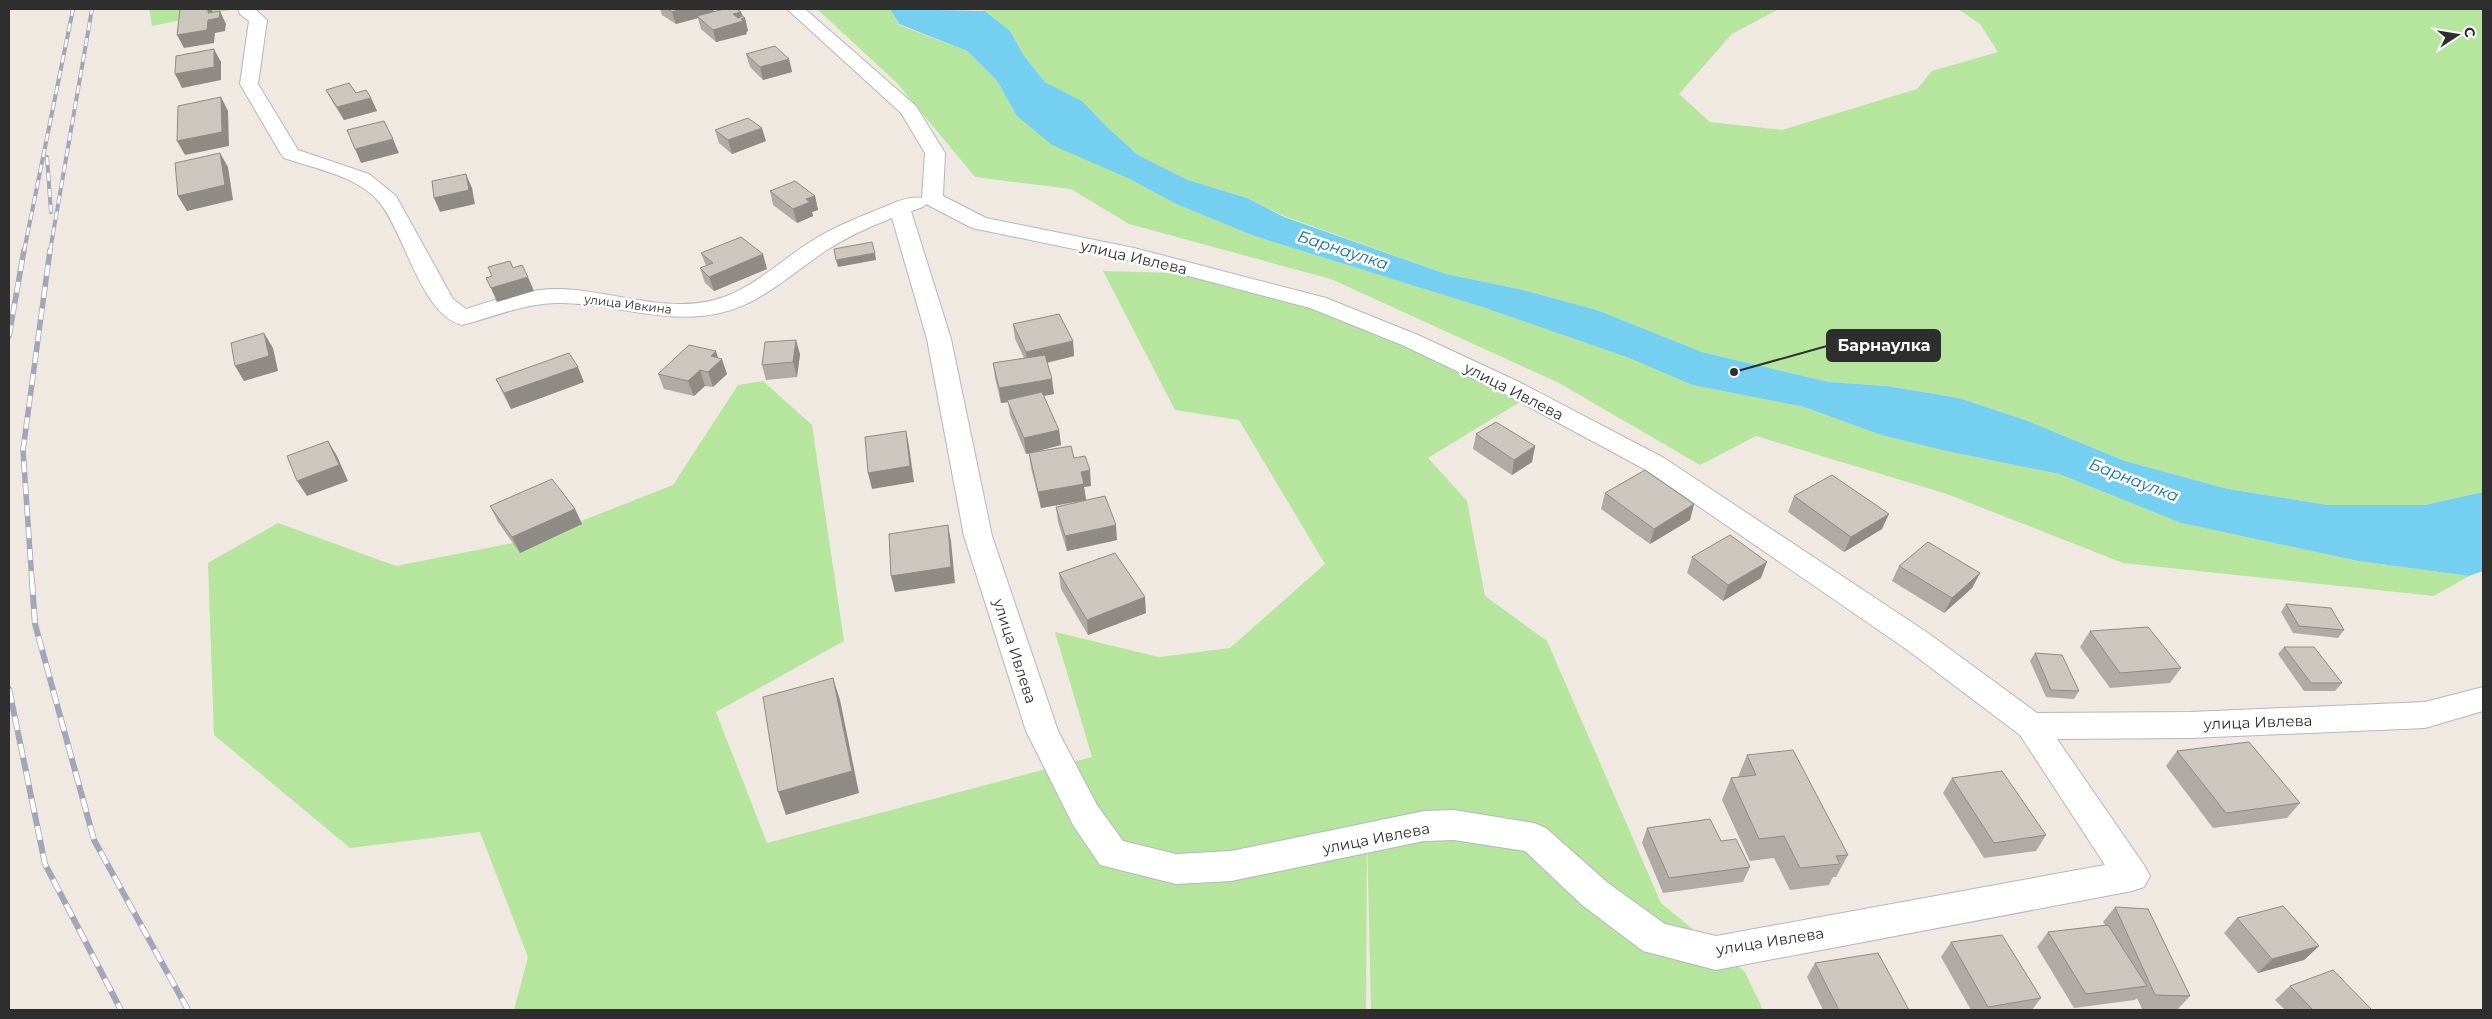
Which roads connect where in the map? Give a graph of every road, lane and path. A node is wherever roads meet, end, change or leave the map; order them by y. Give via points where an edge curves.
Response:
1 (245, 9) edge
2 (795, 9) edge
3 (932, 199) junction
4 (899, 208) junction
5 (2483, 699) edge
6 (2031, 726) junction

1 - 4 street, улица Ивкина via 258,20 249,84 291,154 362,178 389,200 444,303 462,318 542,297 562,296 663,310 694,311 720,306 739,299 832,238
2 - 3 street via 909,110 935,153
3 - 4 street, улица Ивкина
3 - 6 street, улица Ивлева via 980,223 1134,255 1318,303 1410,340 1510,387 1655,464 1917,641
4 - 6 street, улица Ивлева via 939,339 978,536 1042,731 1084,815 1112,854 1176,869 1231,866 1424,826 1463,826 1534,838 1595,894 1656,939 1716,953 2132,876
5 - 6 street, улица Ивлева via 2425,715 2191,725

